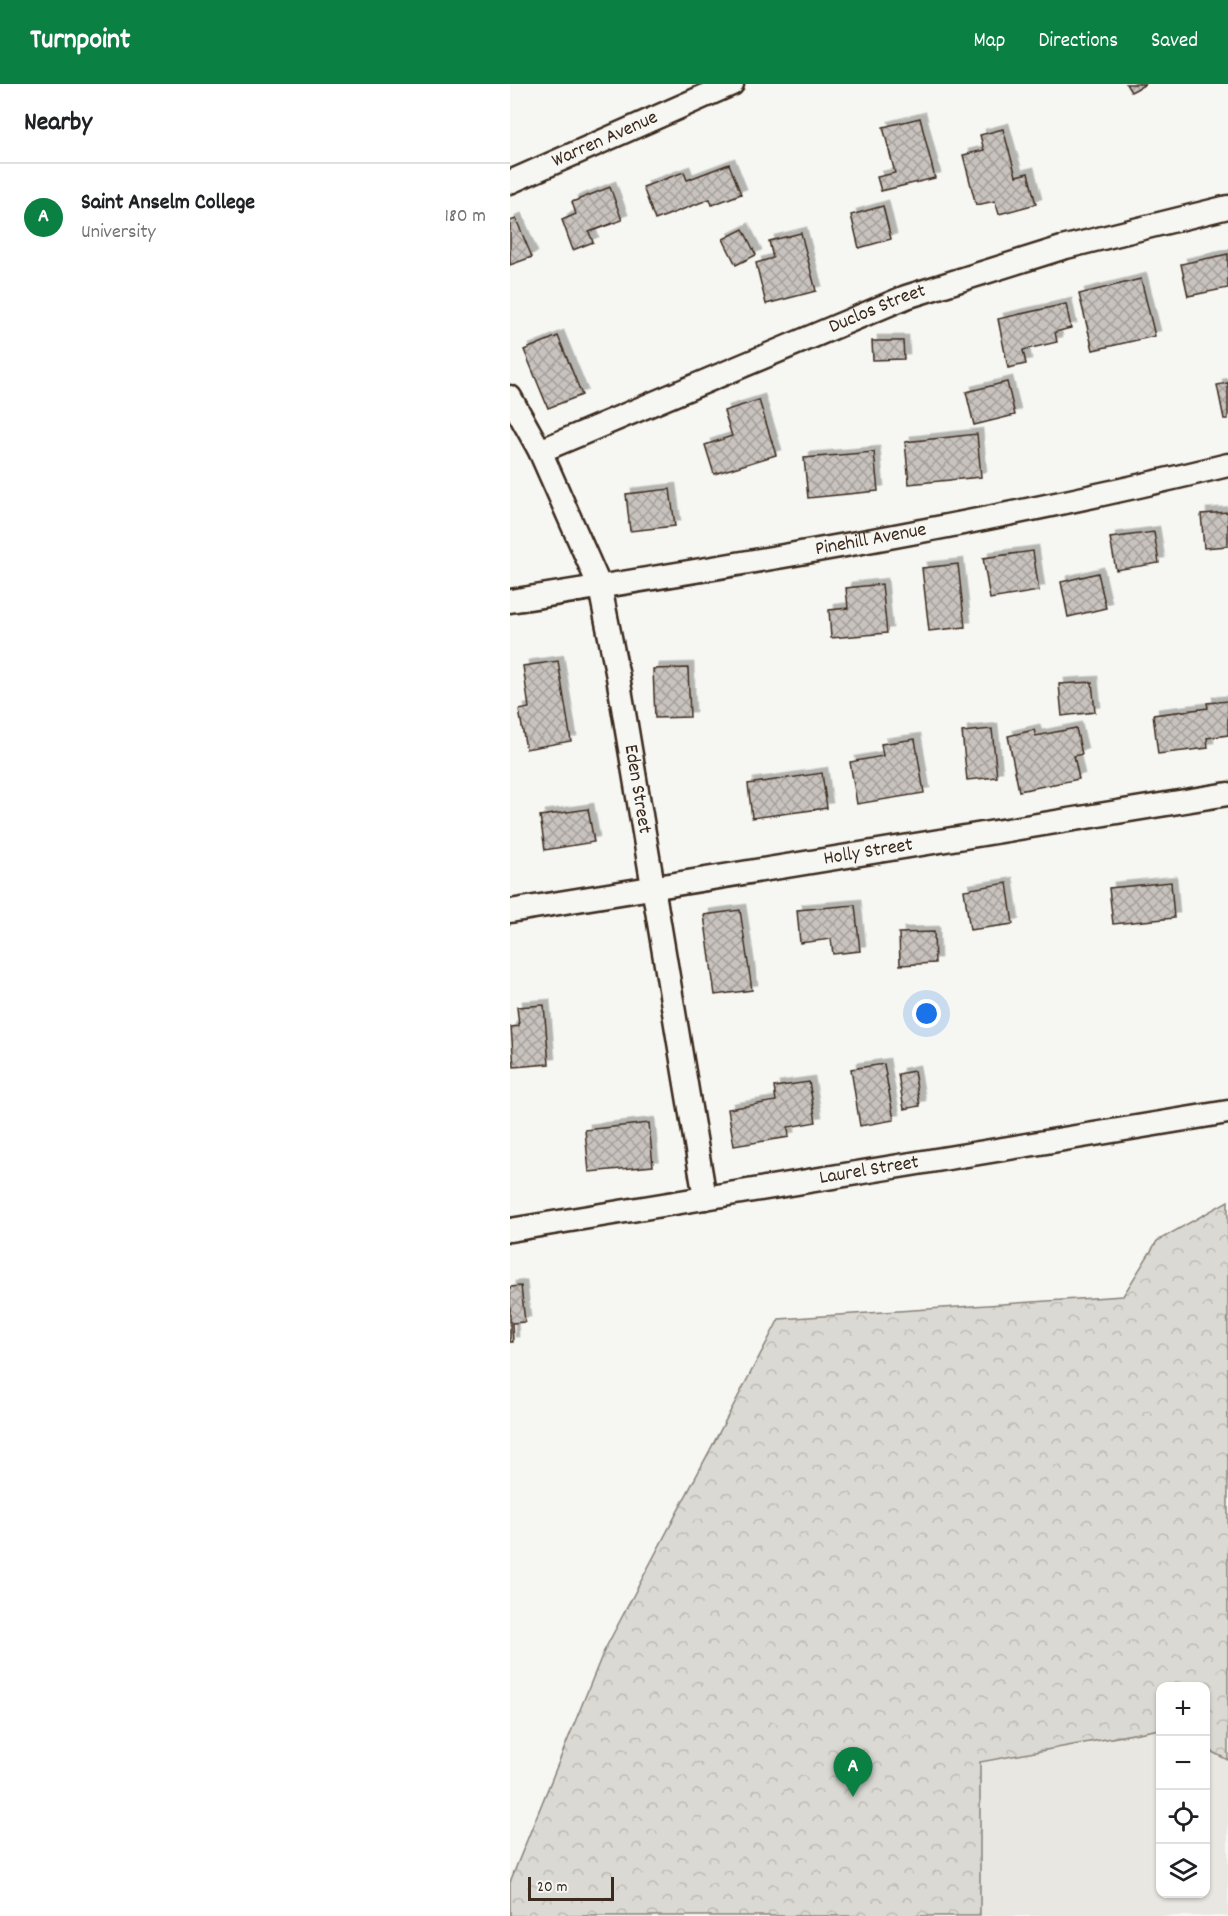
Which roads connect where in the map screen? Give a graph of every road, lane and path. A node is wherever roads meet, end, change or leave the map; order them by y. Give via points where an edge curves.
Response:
1 (732, 84) edge
2 (510, 182) edge
3 (1228, 207) edge
4 (510, 397) edge
5 (540, 451) junction
6 (1228, 465) edge
7 (600, 587) junction
8 (510, 601) edge
9 (1228, 794) edge
10 (654, 887) junction
11 (510, 911) edge
12 (1228, 1112) edge
13 (705, 1198) junction
14 (510, 1230) edge

1 - 2 street, Warren Avenue
3 - 5 street, Duclos Street via 1062,248 906,297
4 - 5 street, Eden Street
5 - 7 street, Eden Street
6 - 7 street, Pinehill Avenue via 969,523
7 - 8 street, Pinehill Avenue
7 - 10 street, Eden Street
9 - 10 street, Holly Street
10 - 11 street, Holly Street
10 - 13 street, Eden Street
12 - 13 street, Laurel Street
13 - 14 street, Laurel Street

